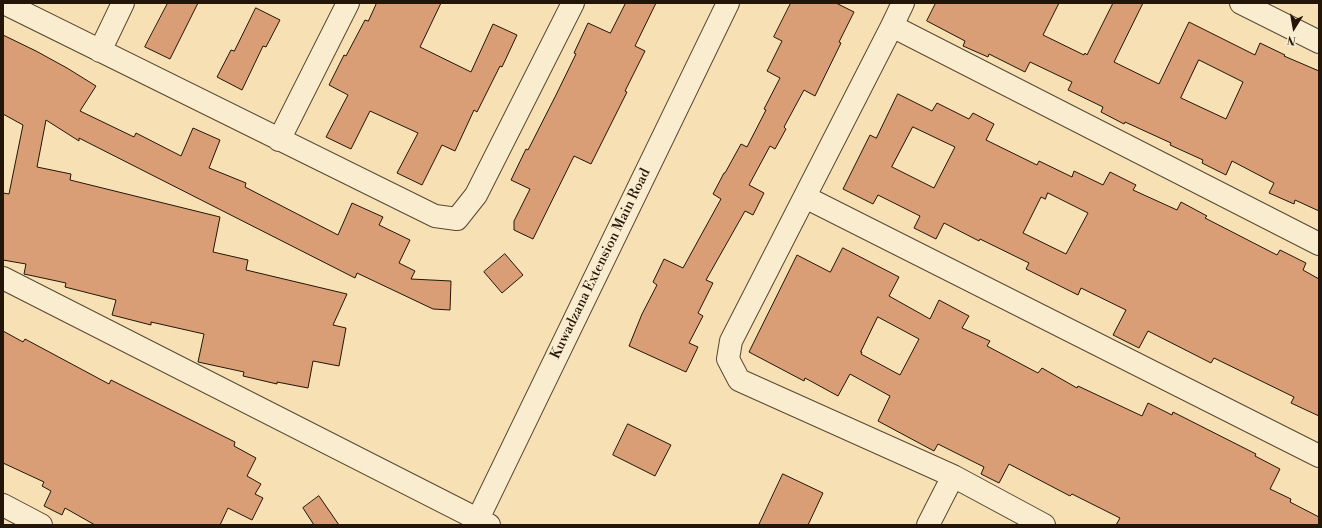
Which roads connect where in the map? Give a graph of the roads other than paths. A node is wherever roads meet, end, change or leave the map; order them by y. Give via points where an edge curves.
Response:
1 (4, 3) edge
2 (123, 3) edge
3 (348, 3) edge
4 (573, 3) edge
5 (728, 3) edge
6 (903, 3) edge
7 (1241, 3) edge
8 (892, 26) junction
9 (1319, 42) edge
10 (100, 51) junction
11 (280, 140) junction
12 (805, 197) junction
13 (1319, 244) edge
14 (3, 278) edge
15 (1319, 456) edge
16 (953, 476) junction
17 (3, 505) edge
18 (481, 523) edge
19 (41, 525) edge
20 (928, 525) edge
21 (1044, 525) edge

1 - 10 street
2 - 10 street
3 - 11 street
4 - 11 street via 476,195 457,219 435,216
5 - 18 street, Kuwadzana Extension Main Road
6 - 8 street
7 - 9 street
8 - 12 street
8 - 13 street
10 - 11 street
12 - 15 street
12 - 16 street via 731,341 728,359 739,380
14 - 18 street
16 - 20 street
16 - 21 street
17 - 19 street

